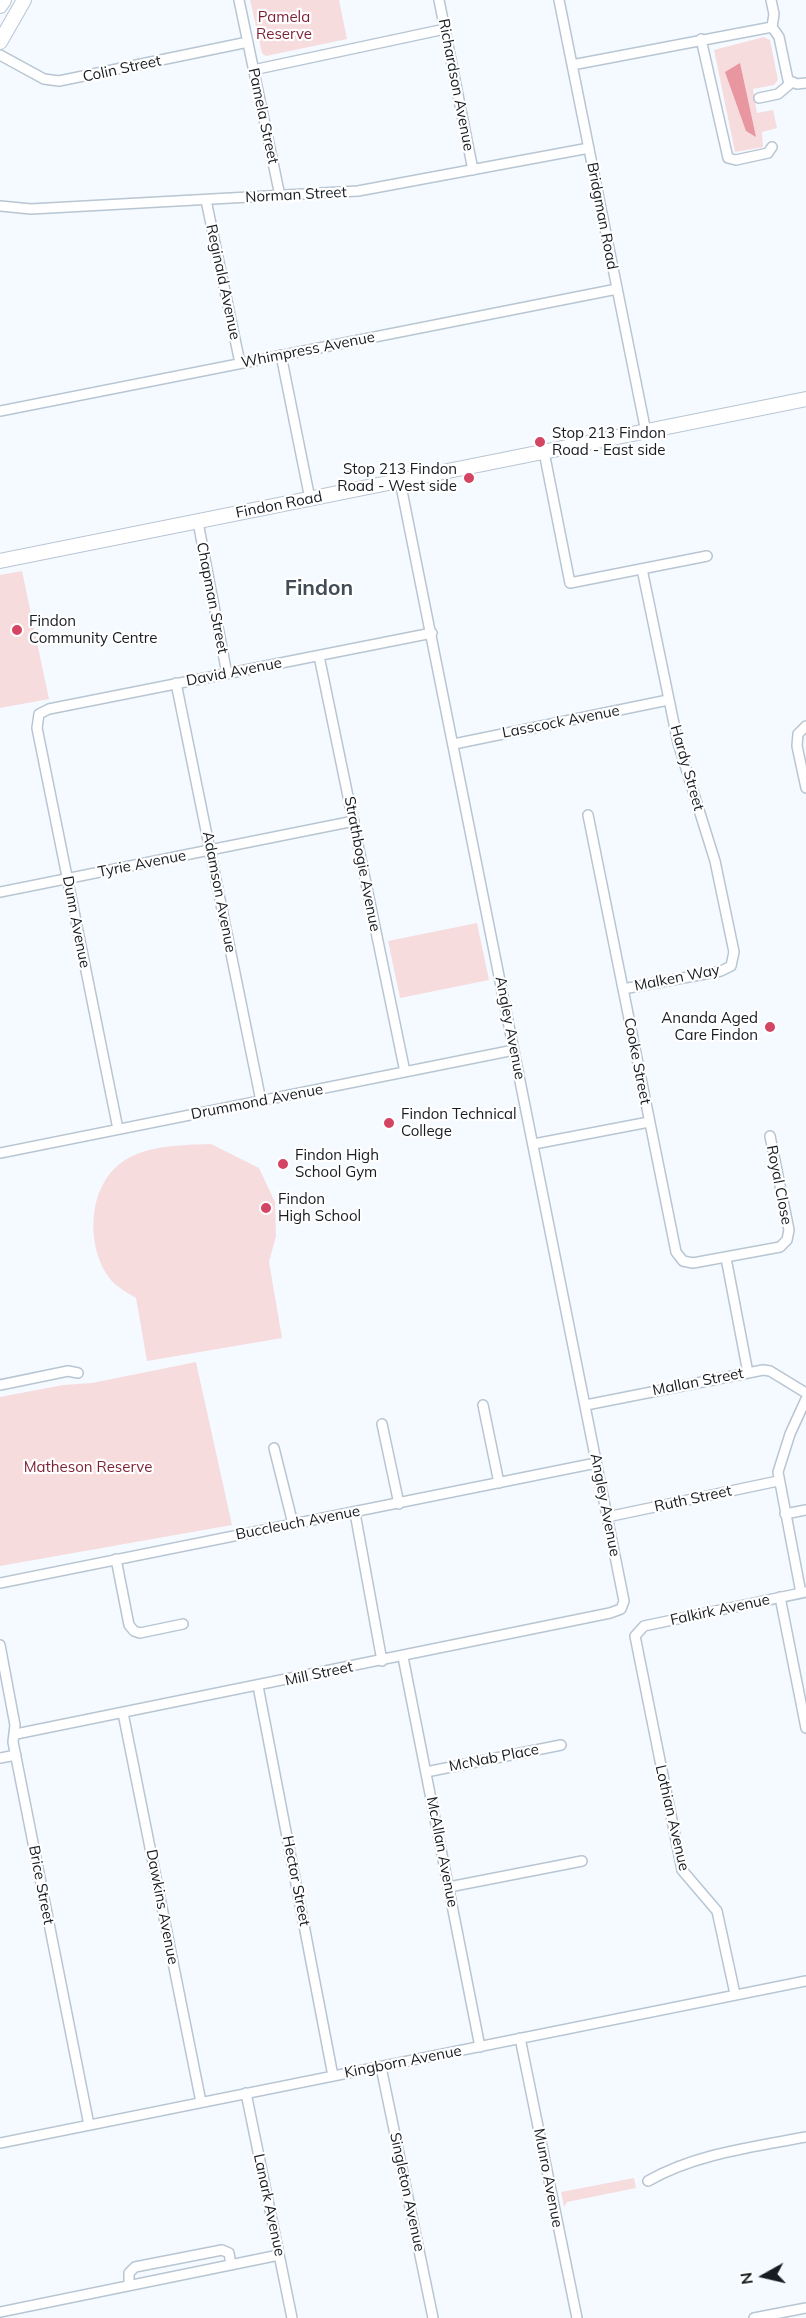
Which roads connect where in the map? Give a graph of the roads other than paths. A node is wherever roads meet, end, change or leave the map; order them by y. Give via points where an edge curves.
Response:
1 (5, 0) edge
2 (239, 0) edge
3 (439, 0) edge
4 (559, 0) edge
5 (771, 0) edge
6 (22, 4) edge
7 (0, 6) edge
8 (772, 27) junction
9 (445, 29) junction
10 (701, 39) junction
11 (0, 42) edge
12 (248, 42) junction
13 (0, 55) edge
14 (572, 65) junction
15 (254, 70) junction
16 (791, 83) junction
17 (806, 83) edge
18 (759, 98) dead end
19 (772, 147) dead end
20 (589, 148) junction
21 (472, 170) junction
22 (280, 196) junction
23 (206, 200) junction
24 (0, 206) edge
25 (617, 289) junction
26 (281, 355) junction
27 (240, 363) junction
28 (806, 399) edge
29 (0, 411) edge
30 (646, 432) junction
31 (544, 452) junction
32 (400, 481) junction
33 (310, 499) junction
34 (198, 522) junction
35 (708, 556) dead end
36 (0, 561) edge
37 (642, 569) junction
38 (432, 633) junction
39 (319, 656) junction
40 (226, 674) junction
41 (176, 683) junction
42 (668, 700) junction
43 (39, 714) joint
44 (806, 726) edge
45 (454, 744) junction
46 (806, 788) edge
47 (588, 815) dead end
48 (354, 821) junction
49 (210, 850) junction
50 (68, 878) junction
51 (0, 892) edge
52 (731, 966) joint
53 (623, 989) junction
54 (514, 1050) junction
55 (405, 1072) junction
56 (261, 1101) junction
57 (649, 1122) junction
58 (118, 1129) junction
59 (770, 1136) dead end
60 (534, 1144) junction
61 (0, 1153) edge
62 (726, 1258) junction
63 (748, 1372) junction
64 (78, 1373) dead end
65 (0, 1385) edge
66 (806, 1393) edge
67 (806, 1400) edge
68 (483, 1405) dead end
69 (586, 1405) junction
70 (382, 1424) dead end
71 (274, 1448) dead end
72 (596, 1463) junction
73 (778, 1481) junction
74 (499, 1483) junction
75 (399, 1504) junction
76 (806, 1510) edge
77 (355, 1513) junction
78 (785, 1514) junction
79 (607, 1517) junction
80 (293, 1524) junction
81 (117, 1559) junction
82 (0, 1583) edge
83 (804, 1593) edge
84 (780, 1597) junction
85 (621, 1609) joint
86 (183, 1624) dead end
87 (637, 1631) joint
88 (0, 1645) edge
89 (403, 1657) junction
90 (382, 1661) junction
91 (258, 1686) junction
92 (123, 1713) junction
93 (806, 1724) edge
94 (16, 1734) junction
95 (561, 1745) dead end
96 (16, 1755) junction
97 (0, 1758) edge
98 (426, 1772) junction
99 (582, 1861) dead end
100 (449, 1887) junction
101 (806, 1981) edge
102 (735, 1994) junction
103 (520, 2038) junction
104 (480, 2047) junction
105 (381, 2067) junction
106 (333, 2076) junction
107 (246, 2093) junction
108 (201, 2102) junction
109 (89, 2125) junction
110 (806, 2137) edge
111 (0, 2143) edge
112 (648, 2181) dead end
113 (279, 2255) junction
114 (231, 2265) junction
115 (129, 2285) junction
116 (806, 2308) edge
117 (0, 2312) edge
118 (790, 2315) edge
119 (292, 2318) edge
120 (433, 2318) edge
121 (577, 2318) edge
122 (754, 2318) edge

1 - 6 street
1 - 7 main road
2 - 12 street, Pamela Street
3 - 9 street, Richardson Avenue
4 - 14 street, Bridgman Road
5 - 8 street
6 - 11 main road
8 - 10 street
8 - 16 street via 779,37 786,76
9 - 15 street
9 - 21 street, Richardson Avenue
10 - 14 street
10 - 19 street via 728,158 768,153
12 - 13 street, Colin Street via 59,81 44,79
12 - 15 street, Pamela Street
14 - 20 street, Bridgman Road
15 - 22 street, Pamela Street
16 - 17 street
16 - 18 street via 778,94
20 - 21 street, Norman Street
20 - 25 street, Bridgman Road
21 - 22 street, Norman Street via 358,191
22 - 23 street, Norman Street
23 - 24 street, Norman Street via 30,209
23 - 27 street, Reginald Avenue
25 - 26 street, Whimpress Avenue
25 - 30 street, Bridgman Road
26 - 27 street, Whimpress Avenue
26 - 33 street
27 - 29 street, Whimpress Avenue
28 - 30 main road, Findon Road
30 - 31 main road, Findon Road
31 - 32 main road, Findon Road
31 - 37 street via 570,583
32 - 33 main road, Findon Road
32 - 38 street, Angley Avenue
33 - 34 main road, Findon Road
34 - 36 main road, Findon Road
34 - 40 street, Chapman Street
35 - 37 street
37 - 42 street, Hardy Street
38 - 39 street, David Avenue
38 - 45 street, Angley Avenue
39 - 40 street, David Avenue
39 - 48 street, Strathbogie Avenue
40 - 41 street, David Avenue
41 - 43 street, David Avenue
41 - 49 street, Adamson Avenue
42 - 45 street, Lasscock Avenue
42 - 52 street, Hardy Street via 715,861 734,952
43 - 50 street, Dunn Avenue via 37,728
44 - 46 street via 798,734 797,746
45 - 54 street, Angley Avenue
47 - 53 street, Cooke Street
48 - 49 street, Tyrie Avenue
48 - 55 street, Strathbogie Avenue
49 - 50 street, Tyrie Avenue
49 - 56 street, Adamson Avenue
50 - 51 street, Tyrie Avenue
50 - 58 street, Dunn Avenue
52 - 53 street, Malken Way
53 - 57 street, Cooke Street
54 - 55 street, Drummond Avenue
54 - 60 street, Angley Avenue
55 - 56 street, Drummond Avenue
56 - 58 street, Drummond Avenue
57 - 60 street
57 - 62 street, Cooke Street via 676,1252 683,1261 693,1263
58 - 61 street, Drummond Avenue
59 - 62 street, Royal Close via 789,1230 787,1240 780,1247
60 - 69 street, Angley Avenue
62 - 63 street
63 - 66 street, Mallan Street via 770,1371
63 - 69 street, Mallan Street
64 - 65 street via 68,1371
67 - 73 street via 790,1434
68 - 74 street
69 - 72 street, Angley Avenue
70 - 75 street
71 - 80 street
72 - 74 street, Buccleuch Avenue
72 - 79 street, Angley Avenue
73 - 78 street
73 - 79 street, Ruth Street
74 - 75 street, Buccleuch Avenue
75 - 77 street, Buccleuch Avenue
76 - 78 street
77 - 80 street, Buccleuch Avenue
77 - 90 street
78 - 83 street
79 - 85 street, Angley Avenue via 624,1601
80 - 81 street, Buccleuch Avenue
81 - 82 street, Buccleuch Avenue
81 - 86 street via 129,1625 134,1630 140,1633
83 - 84 street, Falkirk Avenue
84 - 87 street, Falkirk Avenue via 644,1626
84 - 93 street
85 - 89 street, Mill Street
87 - 102 street, Lothian Avenue via 635,1641 682,1870 717,1911
88 - 94 street, Brice Street
89 - 90 street, Mill Street
89 - 98 street, McAllan Avenue
90 - 91 street, Mill Street
91 - 92 street, Mill Street
91 - 106 street, Hector Street
92 - 94 street, Mill Street
92 - 108 street, Dawkins Avenue
94 - 96 street, Brice Street
95 - 98 street, McNab Place
96 - 97 street
96 - 109 street, Brice Street
98 - 100 street, McAllan Avenue
99 - 100 street
100 - 104 street, McAllan Avenue
101 - 102 street, Kingborn Avenue
102 - 103 street, Kingborn Avenue
103 - 104 street, Kingborn Avenue
103 - 121 street, Munro Avenue
104 - 105 street, Kingborn Avenue
105 - 106 street, Kingborn Avenue
105 - 120 street, Singleton Avenue
106 - 107 street, Kingborn Avenue
107 - 108 street, Kingborn Avenue
107 - 113 street, Lanark Avenue
108 - 109 street, Kingborn Avenue
109 - 111 street, Kingborn Avenue
110 - 112 street via 711,2155
113 - 114 street
113 - 119 street, Lanark Avenue
114 - 115 street
114 - 115 street via 229,2253 222,2250 135,2268 129,2273
115 - 117 street
116 - 118 street
118 - 122 street

